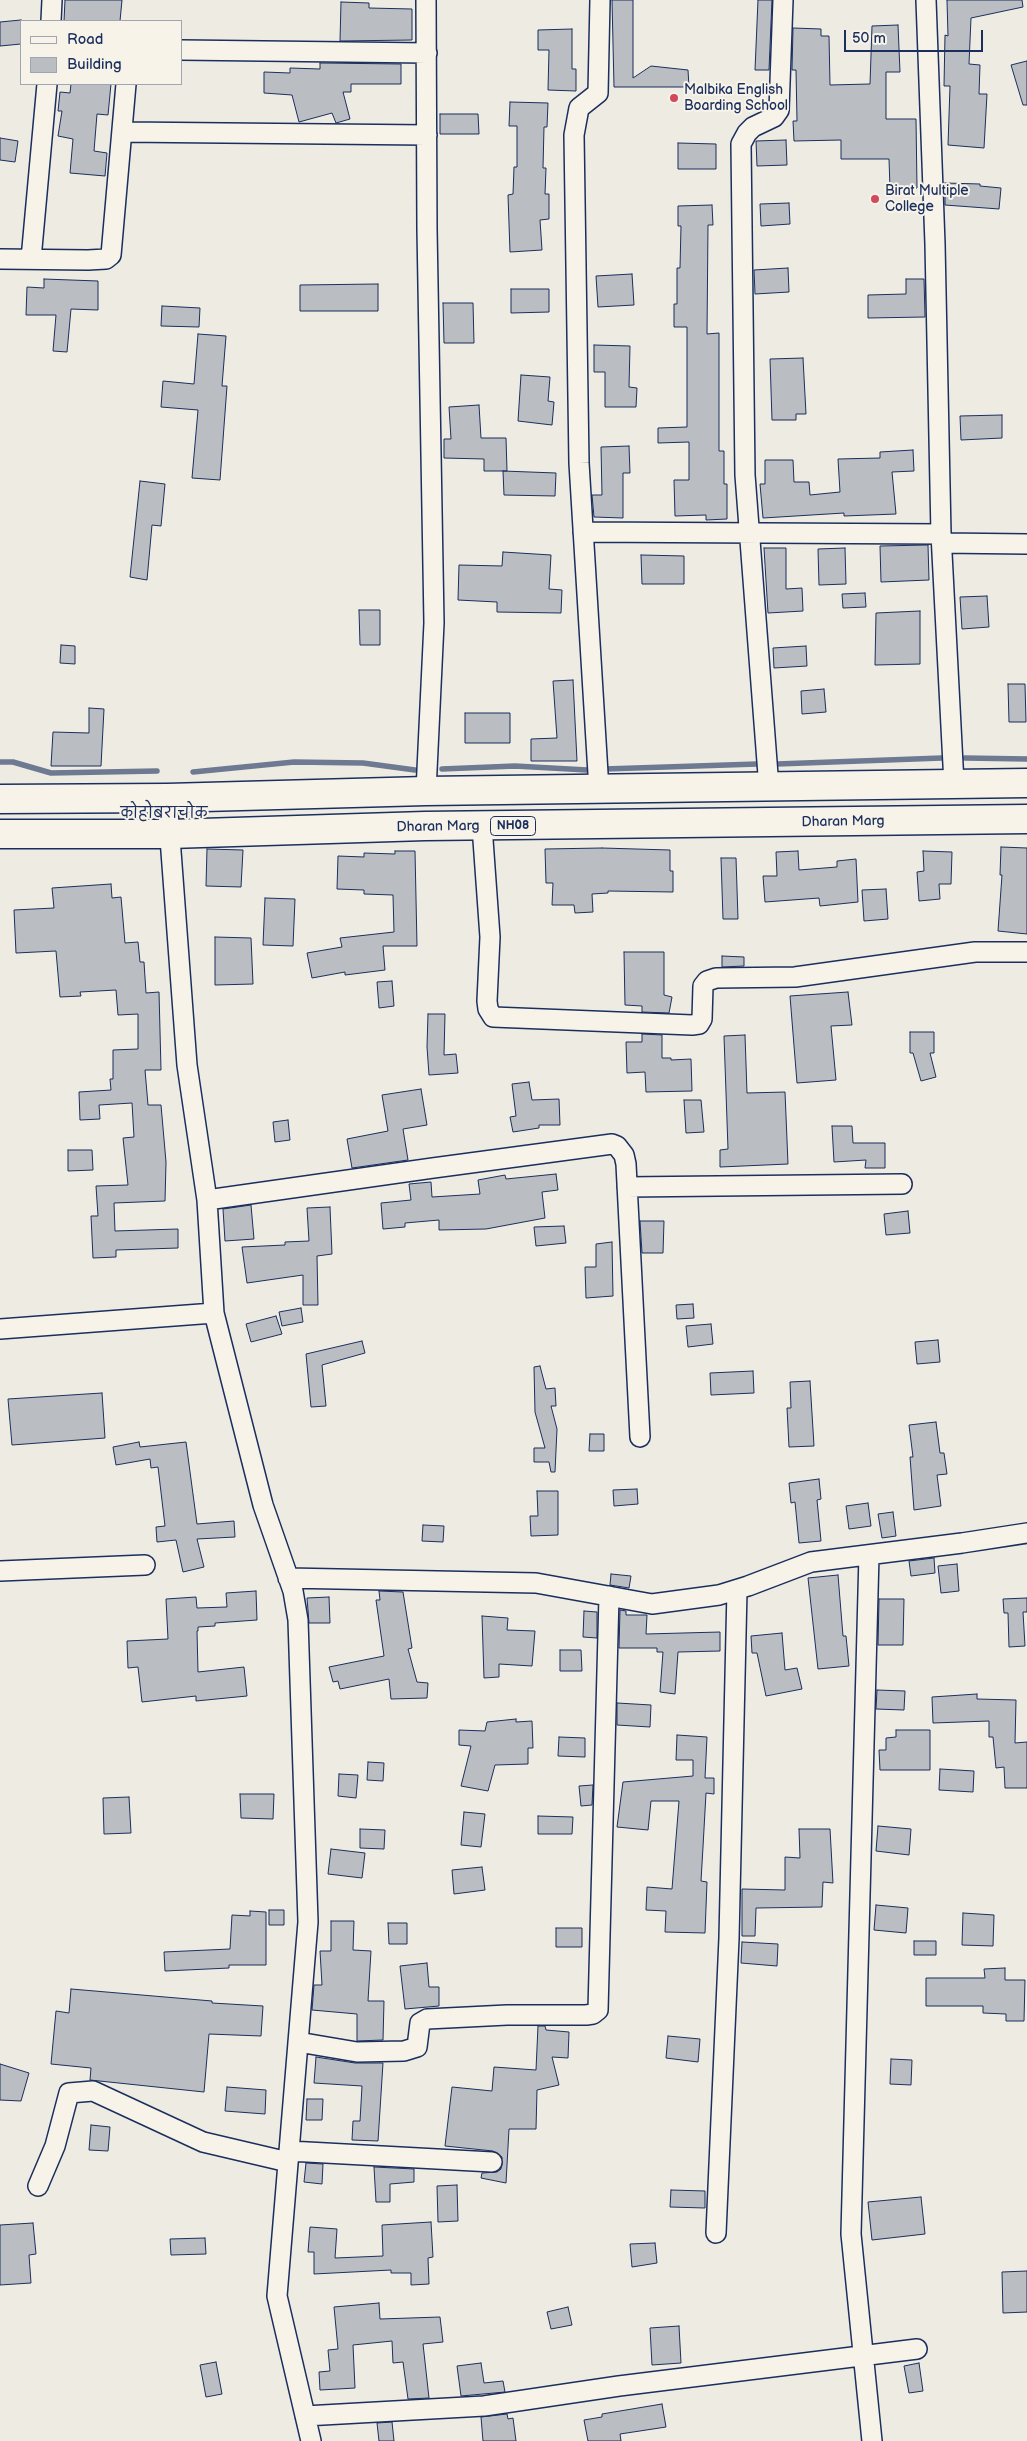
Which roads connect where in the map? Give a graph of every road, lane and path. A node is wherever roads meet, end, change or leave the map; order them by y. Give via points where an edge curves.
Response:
1 (52, 0) edge
2 (426, 0) edge
3 (600, 0) edge
4 (783, 0) edge
5 (926, 0) edge
6 (51, 20) edge
7 (182, 50) edge
8 (427, 53) junction
9 (47, 85) edge
10 (126, 85) edge
11 (122, 132) junction
12 (427, 135) junction
13 (0, 258) edge
14 (31, 259) junction
15 (583, 532) junction
16 (749, 532) junction
17 (942, 538) junction
18 (1027, 544) edge
19 (1027, 783) edge
20 (954, 784) junction
21 (769, 788) junction
22 (599, 790) junction
23 (426, 791) junction
24 (167, 798) junction
25 (0, 799) edge
26 (1027, 819) edge
27 (482, 826) junction
28 (0, 834) edge
29 (170, 834) junction
30 (1027, 952) edge
31 (902, 1184) dead end
32 (627, 1187) junction
33 (207, 1200) junction
34 (214, 1313) junction
35 (0, 1329) edge
36 (640, 1437) dead end
37 (1027, 1533) edge
38 (868, 1555) junction
39 (145, 1565) dead end
40 (0, 1571) edge
41 (288, 1578) junction
42 (737, 1590) junction
43 (609, 1596) junction
44 (298, 2042) junction
45 (288, 2156) junction
46 (492, 2162) dead end
47 (38, 2186) dead end
48 (716, 2233) dead end
49 (917, 2349) dead end
50 (863, 2356) junction
51 (305, 2416) junction
52 (311, 2441) edge
53 (872, 2441) edge

1 - 6 street
2 - 8 street
3 - 15 street via 598,93 579,108 574,135 578,463
4 - 16 street via 779,110 753,126 741,144 745,475
5 - 17 street
7 - 8 street
8 - 12 street
9 - 14 street
10 - 11 street
11 - 12 street
11 - 14 street via 112,255 106,259 88,260
12 - 23 street via 434,623
13 - 14 street
15 - 16 street
15 - 22 street
16 - 17 street
16 - 21 street
17 - 18 street
17 - 20 street
19 - 20 main road
20 - 21 main road
21 - 22 main road
22 - 23 main road
23 - 24 main road
24 - 25 main road
24 - 29 street
26 - 27 main road, Dharan Marg / NH08
27 - 29 main road, Dharan Marg / NH08
27 - 30 street via 490,937 487,1001 493,1017 692,1025 699,1024 702,1019 702,986 716,978 795,977 975,952
28 - 29 main road, Dharan Marg / NH08
29 - 33 street via 187,1064
31 - 32 street
32 - 33 street via 624,1155 612,1144
32 - 36 street
33 - 34 street
34 - 35 street
34 - 41 street via 263,1505
37 - 38 street
38 - 42 street via 810,1562
38 - 50 street via 851,2234
39 - 40 street
41 - 43 street via 536,1583
41 - 44 street via 298,1620 308,1922
42 - 43 street via 652,1604
42 - 48 street via 729,1938
43 - 44 street via 598,2010 586,2015 436,2017 420,2023 416,2047 404,2051 357,2052
44 - 45 street
45 - 46 street
45 - 47 street via 203,2142 93,2091 69,2093 55,2146
45 - 51 street via 277,2296
49 - 50 street
50 - 51 street via 484,2406
50 - 53 street
51 - 52 street

